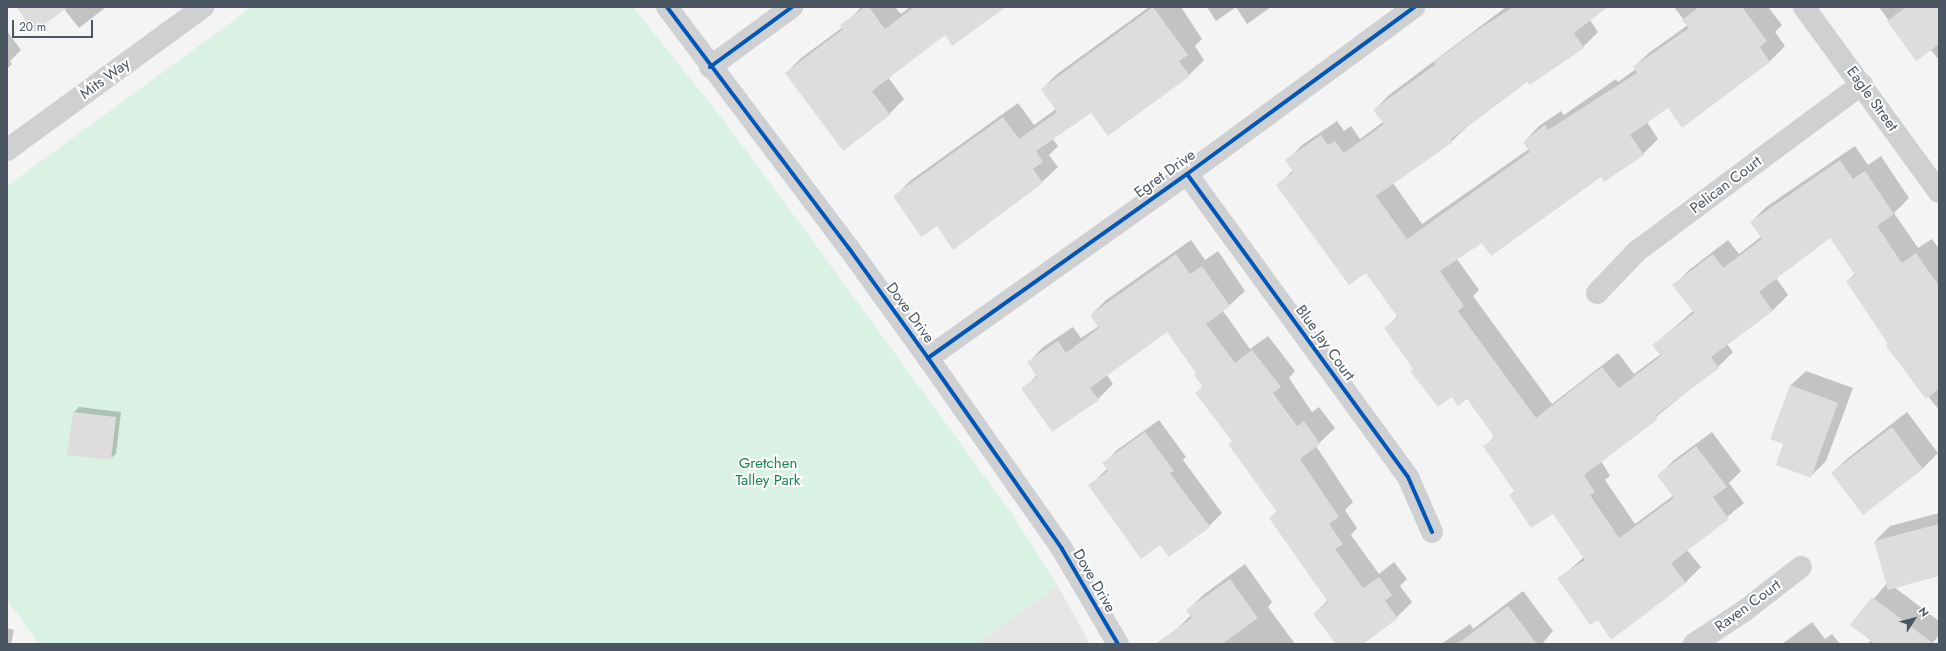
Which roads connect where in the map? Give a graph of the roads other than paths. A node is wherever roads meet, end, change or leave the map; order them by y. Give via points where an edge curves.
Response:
1 (203, 7) edge
2 (667, 7) edge
3 (792, 7) edge
4 (1414, 7) edge
5 (1804, 7) edge
6 (710, 67) junction
7 (1862, 84) junction
8 (7, 150) edge
9 (1187, 174) junction
10 (1939, 192) edge
11 (1597, 293) dead end
12 (928, 358) junction
13 (1432, 532) dead end
14 (1801, 567) dead end
15 (1118, 644) edge
16 (1694, 644) edge

1 - 8 street, Mits Way
2 - 6 street, Dove Drive
3 - 6 street
4 - 9 street, Egret Drive
5 - 7 street, Eagle Street
6 - 12 street, Dove Drive via 848,247
7 - 10 street, Eagle Street
7 - 11 street, Pelican Court via 1637,252
9 - 12 street, Egret Drive
9 - 13 street, Blue Jay Court via 1408,477
12 - 15 street, Dove Drive via 1062,549
14 - 16 street, Raven Court via 1744,611

